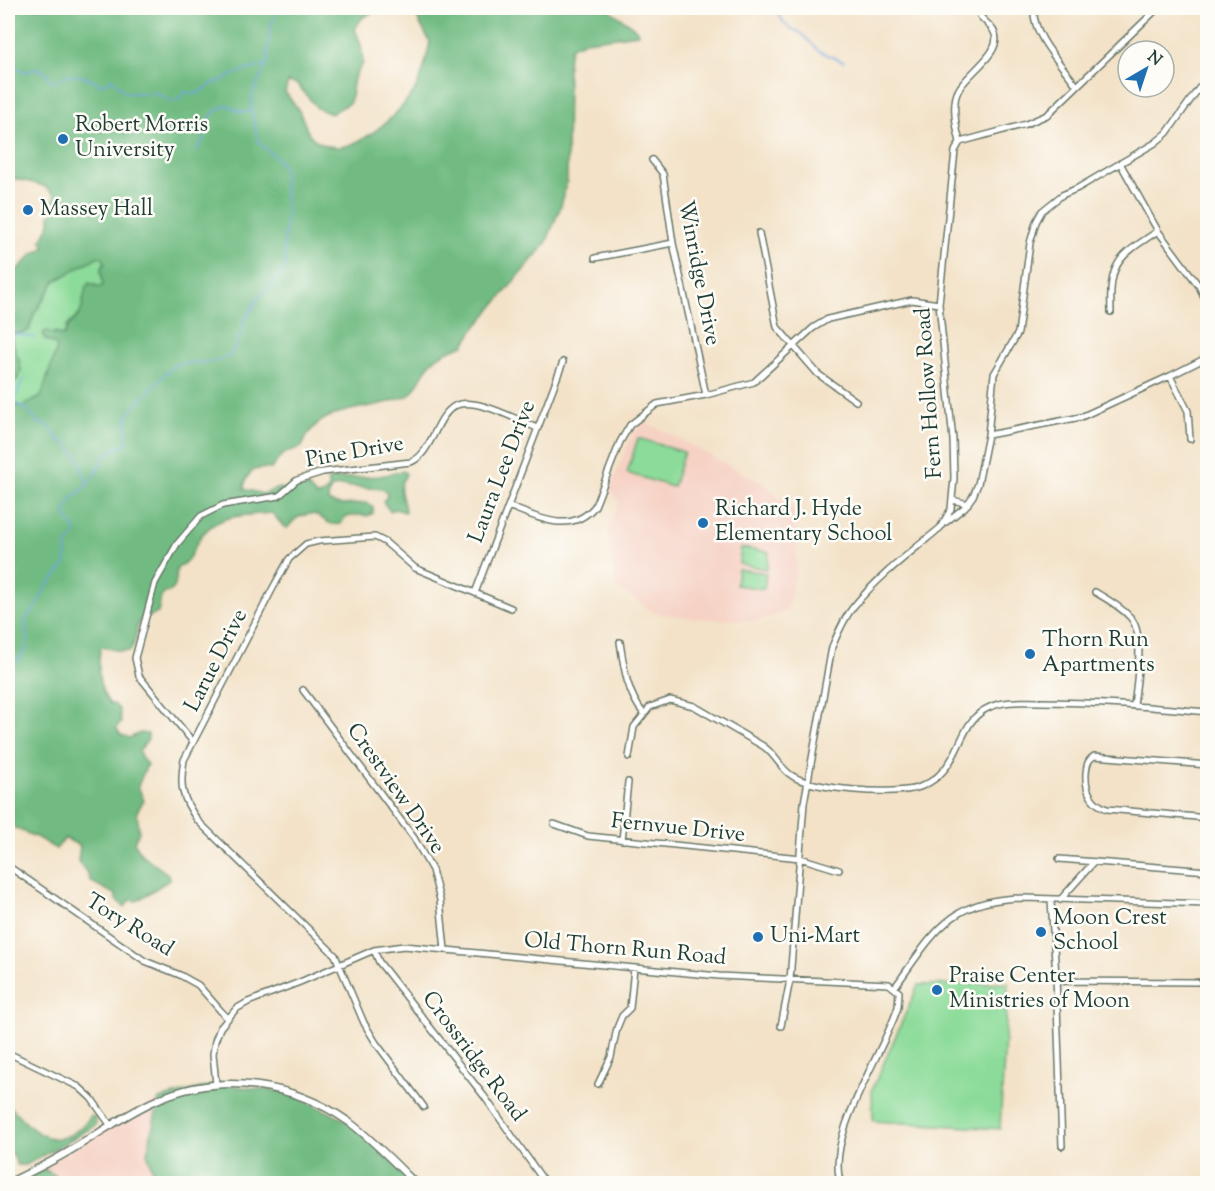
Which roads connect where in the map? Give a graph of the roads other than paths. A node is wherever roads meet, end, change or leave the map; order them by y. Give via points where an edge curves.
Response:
1 (1034, 8) edge
2 (1158, 8) edge
3 (980, 16) dead end
4 (1208, 82) edge
5 (1077, 86) junction
6 (960, 142) junction
7 (652, 160) dead end
8 (1120, 163) junction
9 (1158, 231) junction
10 (759, 233) dead end
11 (674, 243) junction
12 (595, 258) dead end
13 (939, 304) junction
14 (1208, 305) edge
15 (1111, 312) dead end
16 (793, 348) junction
17 (1208, 357) edge
18 (562, 362) dead end
19 (1170, 376) junction
20 (706, 395) junction
21 (856, 401) dead end
22 (537, 428) junction
23 (988, 435) junction
24 (1190, 439) dead end
25 (953, 500) junction
26 (968, 504) junction
27 (508, 506) junction
28 (945, 522) junction
29 (1095, 591) dead end
30 (475, 593) junction
31 (511, 608) dead end
32 (620, 642) dead end
33 (303, 690) dead end
34 (1134, 706) junction
35 (1208, 712) edge
36 (644, 714) junction
37 (193, 742) junction
38 (629, 758) dead end
39 (1208, 765) edge
40 (628, 782) dead end
41 (809, 783) junction
42 (1208, 818) edge
43 (554, 824) dead end
44 (622, 840) junction
45 (800, 858) junction
46 (1059, 859) dead end
47 (1094, 862) junction
48 (8, 866) edge
49 (839, 870) dead end
50 (1208, 871) edge
51 (1051, 900) junction
52 (1060, 900) junction
53 (1208, 904) edge
54 (374, 950) junction
55 (445, 950) junction
56 (339, 965) junction
57 (634, 968) junction
58 (790, 980) junction
59 (1056, 981) junction
60 (1197, 982) dead end
61 (894, 987) junction
62 (227, 1018) junction
63 (781, 1026) dead end
64 (8, 1053) edge
65 (216, 1084) junction
66 (597, 1084) dead end
67 (424, 1107) dead end
68 (111, 1125) junction
69 (1062, 1146) dead end
70 (8, 1183) edge
71 (417, 1184) edge
72 (546, 1184) edge
73 (842, 1184) edge

1 - 5 street via 1040,33
2 - 5 street
3 - 6 street, Fern Hollow Road via 993,31 996,44 958,90 955,106
4 - 8 street via 1199,88 1167,133
5 - 6 street via 1041,119
6 - 13 street, Fern Hollow Road via 955,151
7 - 11 street, Winridge Drive via 663,174
8 - 9 street
8 - 23 street via 1062,195 1042,211 1036,222 1018,333 994,374
9 - 14 street via 1199,286
9 - 15 street via 1117,262 1110,285
10 - 16 street via 777,327
11 - 12 street
11 - 20 street, Winridge Drive
13 - 16 street via 912,300 828,319
13 - 25 street, Fern Hollow Road via 953,440
16 - 20 street via 754,382
16 - 21 street via 818,374
17 - 19 street
18 - 22 street, Laura Lee Drive
19 - 23 street via 1081,417
19 - 24 street via 1188,411
20 - 27 street via 657,404 630,425 598,501 582,518 556,523
22 - 27 street, Laura Lee Drive
22 - 37 street, Pine Drive via 463,402 447,411 422,456 411,462 323,472 297,480 279,496 223,504 201,516 177,544 155,583 135,658 139,676
23 - 26 street via 978,484
25 - 26 street
25 - 28 street, Fern Hollow Road
26 - 28 street
27 - 30 street, Laura Lee Drive
28 - 41 street, Fern Hollow Road via 853,606 841,626 832,647
29 - 34 street via 1132,618 1136,629 1139,659
30 - 31 street, Larue Drive
30 - 37 street, Larue Drive via 415,568 378,538 306,544 293,554 281,573
32 - 36 street via 627,685
33 - 55 street, Crestview Drive via 414,838 432,870 440,900
34 - 35 street
34 - 41 street via 1001,703 971,721 945,768 920,787 836,789
36 - 38 street via 634,727
36 - 41 street via 650,707 670,700 694,706 763,746 790,775
37 - 56 street, Larue Drive via 184,760 181,779 186,804 198,821 335,956
39 - 42 street via 1100,756 1090,759 1086,777 1092,798 1103,807
40 - 44 street
41 - 45 street, Fern Hollow Road
43 - 44 street, Fernvue Drive via 588,836
44 - 45 street, Fernvue Drive
45 - 49 street, Fernvue Drive
45 - 58 street, Fern Hollow Road
46 - 47 street
47 - 50 street
47 - 52 street
48 - 62 street, Tory Road via 145,961 198,985
51 - 52 street
51 - 59 street
51 - 61 street via 997,900 953,915
52 - 53 street
54 - 55 street, Old Thorn Run Road via 404,946
54 - 56 street, Old Thorn Run Road
54 - 72 street, Crossridge Road via 379,962 472,1080
55 - 57 street, Old Thorn Run Road
56 - 62 street, Old Thorn Run Road via 248,1002
56 - 67 street, Larue Drive via 364,1023
57 - 58 street, Old Thorn Run Road
57 - 66 street via 630,1008 622,1016 611,1058
58 - 61 street, Old Thorn Run Road
58 - 63 street, Fern Hollow Road
59 - 60 street
59 - 69 street
61 - 73 street via 900,995 897,1011 845,1132 838,1166
62 - 65 street, Old Thorn Run Road via 215,1041
64 - 68 street via 79,1087
65 - 68 street via 159,1099
65 - 71 street via 272,1088 316,1103 351,1124
68 - 70 street

